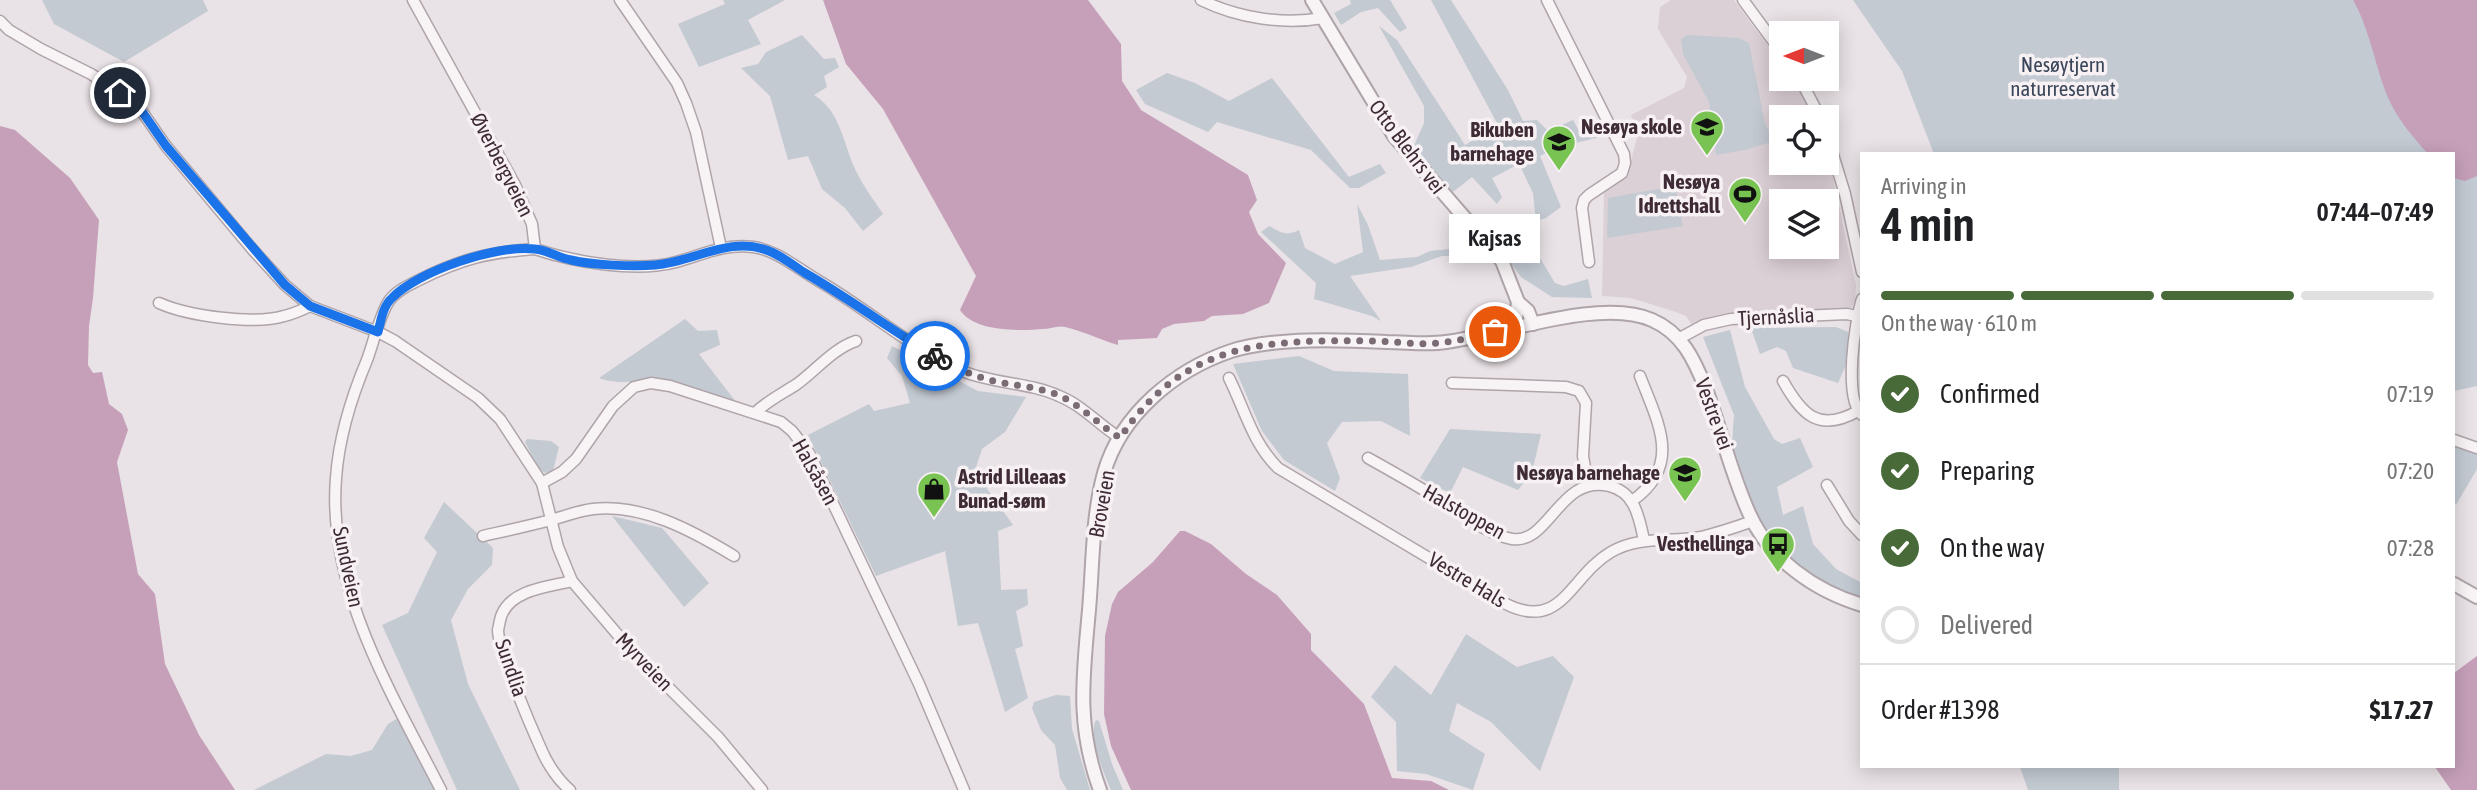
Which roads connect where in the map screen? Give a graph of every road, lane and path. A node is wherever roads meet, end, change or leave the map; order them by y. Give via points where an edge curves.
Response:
1 (413, 0) edge
2 (620, 0) edge
3 (1201, 0) edge
4 (1312, 0) edge
5 (1547, 0) edge
6 (1743, 0) edge
7 (1323, 18) junction
8 (0, 21) edge
9 (1769, 35) edge
10 (1839, 174) edge
11 (721, 247) junction
12 (536, 249) junction
13 (1589, 262) dead end
14 (1860, 263) edge
15 (1518, 302) junction
16 (159, 303) dead end
17 (1860, 305) edge
18 (310, 306) junction
19 (1856, 316) junction
20 (1533, 324) junction
21 (1515, 327) junction
22 (378, 332) junction
23 (1680, 338) junction
24 (856, 341) dead end
25 (1640, 376) dead end
26 (1229, 379) dead end
27 (1783, 381) dead end
28 (1451, 383) dead end
29 (755, 413) junction
30 (1860, 413) edge
31 (1120, 438) junction
32 (2455, 440) edge
33 (2477, 448) edge
34 (1368, 458) dead end
35 (542, 483) junction
36 (1588, 485) junction
37 (1827, 485) dead end
38 (1632, 501) junction
39 (551, 520) junction
40 (1753, 521) junction
41 (1860, 533) edge
42 (482, 537) dead end
43 (1644, 540) junction
44 (734, 556) dead end
45 (572, 582) junction
46 (2455, 585) edge
47 (2477, 597) edge
48 (1860, 604) edge
49 (441, 790) edge
50 (570, 790) edge
51 (762, 790) edge
52 (964, 790) edge
53 (1100, 790) edge

1 - 12 street, Øverbergveien via 515,185 532,224
2 - 11 street via 686,103
3 - 7 street via 1234,13 1292,22
4 - 7 street, Otto Blehrs vei
5 - 13 street via 1624,155 1622,173 1584,200
6 - 9 street
7 - 15 street, Otto Blehrs vei via 1394,136 1502,261
8 - 18 street via 41,49 91,74 143,113 253,250
10 - 14 street
11 - 12 street via 674,263 637,266 572,261
11 - 31 street via 771,251 940,359 991,380 1060,396
12 - 22 street, Sundveien via 466,258 406,287 387,303
15 - 20 street
15 - 21 street, Otto Blehrs vei
16 - 18 street via 240,319 283,317
17 - 19 street
18 - 22 street
19 - 23 street, Tjernåslia via 1731,319 1704,325
19 - 30 street via 1851,379
20 - 21 street
20 - 23 street via 1593,314 1632,314 1664,326
21 - 31 street, Broveien via 1437,343 1289,342 1234,350 1205,361 1168,384 1141,409
22 - 35 street, Myrveien via 478,398 514,437
22 - 49 street, Sundveien via 353,394 339,449 335,481 339,540 367,640
23 - 40 street, Vestre vei via 1704,386
24 - 29 street
25 - 38 street via 1660,431 1663,455 1652,483
26 - 43 street, Vestre Hals via 1251,433 1278,468 1515,609 1545,611 1594,564 1620,547
27 - 30 street via 1805,413 1818,419 1831,422
28 - 36 street via 1579,391 1586,403 1583,456
29 - 35 street, Halsåsen via 670,386 651,383 634,387 613,405 576,459
29 - 52 street, Halsåsen via 781,422 809,453
31 - 53 street, Broveien via 1107,465 1097,514 1082,688 1086,744
32 - 33 street
34 - 36 street, Halstoppen via 1515,540 1535,532 1562,501
35 - 39 street, Myrveien
36 - 38 street via 1615,488
37 - 41 street
38 - 43 street
39 - 42 street
39 - 44 street via 593,509 629,511 670,523
39 - 45 street, Myrveien
40 - 43 street, Vestre Hals via 1699,537
40 - 48 street, Vestre vei via 1777,554 1805,579
45 - 50 street, Sundlia via 511,601 501,615 498,631 543,753
45 - 51 street, Myrveien
46 - 47 street

